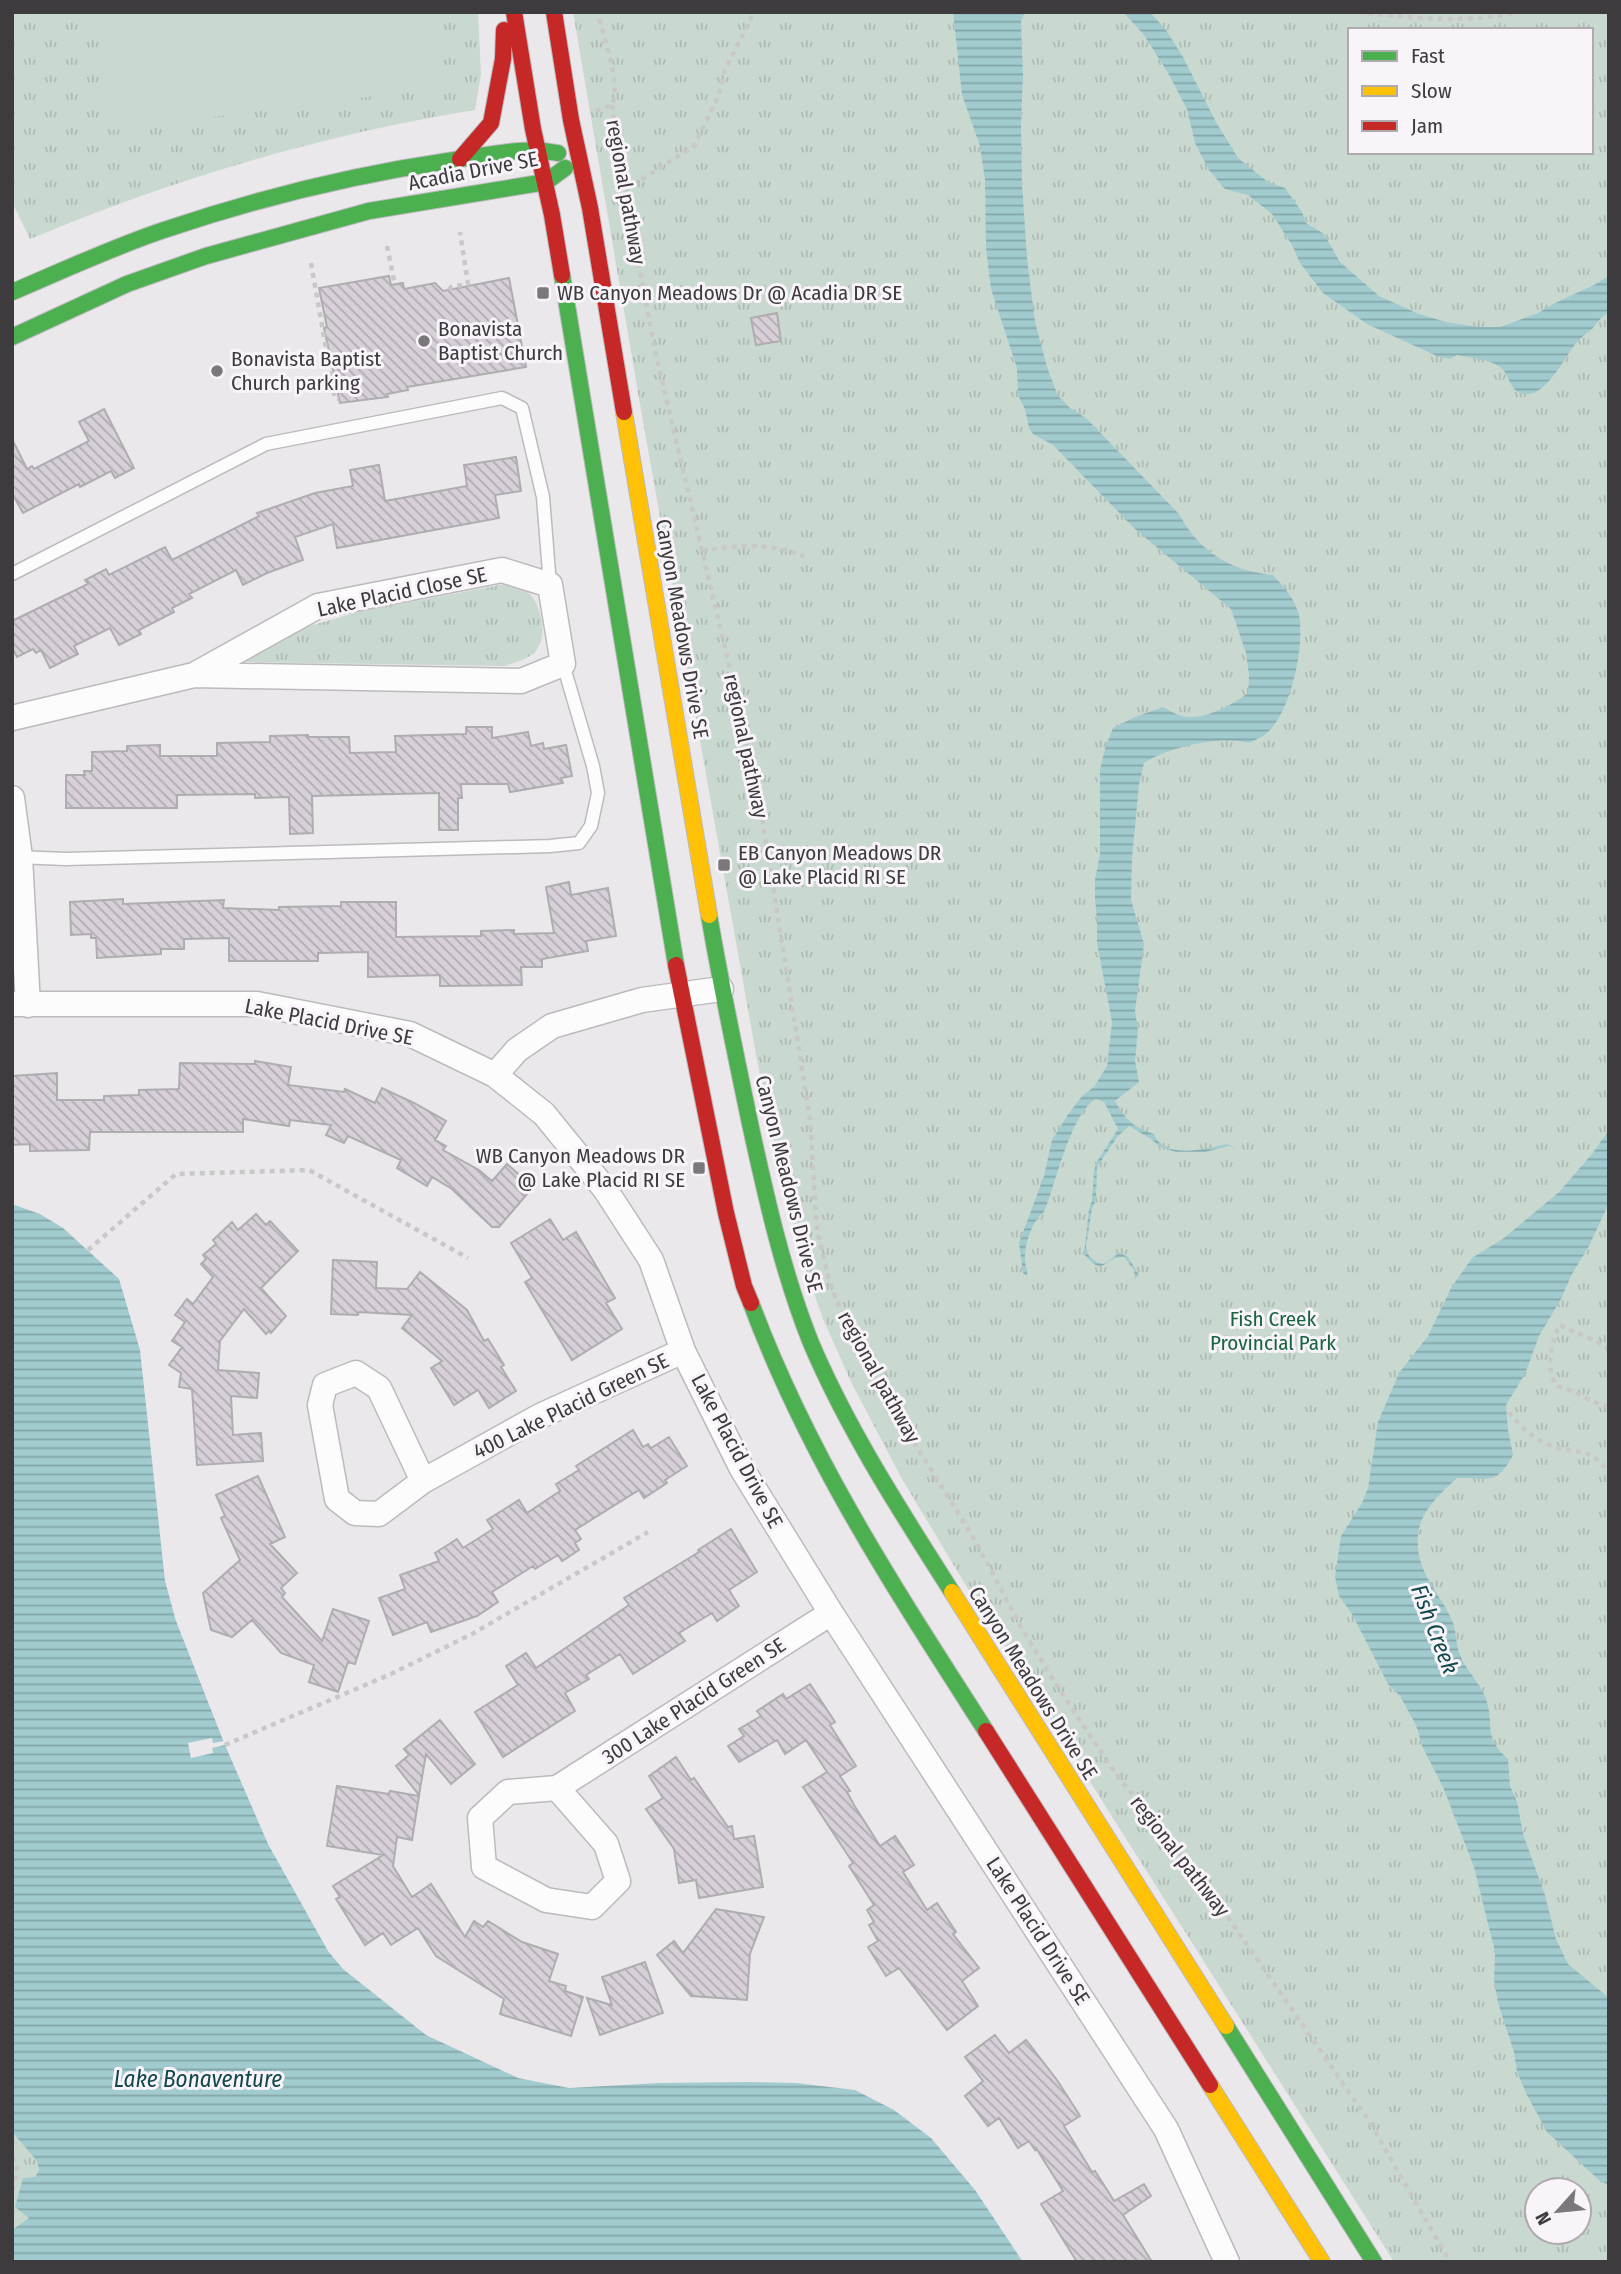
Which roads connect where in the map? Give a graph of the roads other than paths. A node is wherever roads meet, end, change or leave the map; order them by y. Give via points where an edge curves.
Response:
1 (505, 12) edge
2 (514, 12) edge
3 (554, 12) edge
4 (537, 149) junction
5 (579, 157) junction
6 (460, 159) junction
7 (546, 182) junction
8 (12, 292) edge
9 (12, 337) edge
10 (12, 574) edge
11 (550, 585) junction
12 (563, 664) junction
13 (194, 675) junction
14 (12, 718) edge
15 (12, 798) edge
16 (16, 857) edge
17 (722, 989) junction
18 (681, 996) junction
19 (20, 1004) edge
20 (495, 1075) junction
21 (683, 1351) junction
22 (423, 1481) junction
23 (831, 1614) junction
24 (558, 1788) junction
25 (1227, 2262) edge
26 (1322, 2262) edge
27 (1374, 2262) edge

1 - 6 main road via 503,59 491,123
2 - 4 main road
3 - 5 main road, Canyon Meadows Drive SE
4 - 5 main road, Acadia Drive SE
4 - 6 main road, Acadia Drive SE
4 - 7 main road
5 - 7 main road, Acadia Drive SE
5 - 17 main road, Canyon Meadows Drive SE
6 - 8 main road, Acadia Drive SE via 366,174 163,230
7 - 9 main road, Acadia Drive SE via 369,211 206,256 127,284
7 - 18 main road
10 - 11 lane via 266,444 502,398 522,408 543,497
11 - 12 street
11 - 13 street, Lake Placid Close SE via 502,570 318,606
12 - 13 street, Lake Placid Close SE via 521,681
12 - 16 lane via 598,793 591,826 579,843
13 - 14 street, Lake Placid Close SE
15 - 16 street
16 - 19 street
17 - 18 street
17 - 27 main road, Canyon Meadows Drive SE via 786,1276 845,1413 905,1518
18 - 20 street via 642,1000 552,1026 517,1050
18 - 26 main road via 744,1286 805,1429 867,1544
19 - 20 street, Lake Placid Drive SE via 257,1004 410,1034
20 - 21 street, Lake Placid Drive SE via 544,1114 605,1189 651,1260
21 - 22 street, 400 Lake Placid Green SE via 540,1416
21 - 23 street, Lake Placid Drive SE via 742,1469
22 - 22 street, 400 Lake Placid Green SE via 379,1388 356,1373 325,1385 320,1405 337,1499 355,1513 379,1514
23 - 24 street, 300 Lake Placid Green SE
23 - 25 street, Lake Placid Drive SE via 1167,2129
24 - 24 street, 300 Lake Placid Green SE via 508,1792 480,1818 484,1867 546,1900 593,1907 618,1881 606,1844

